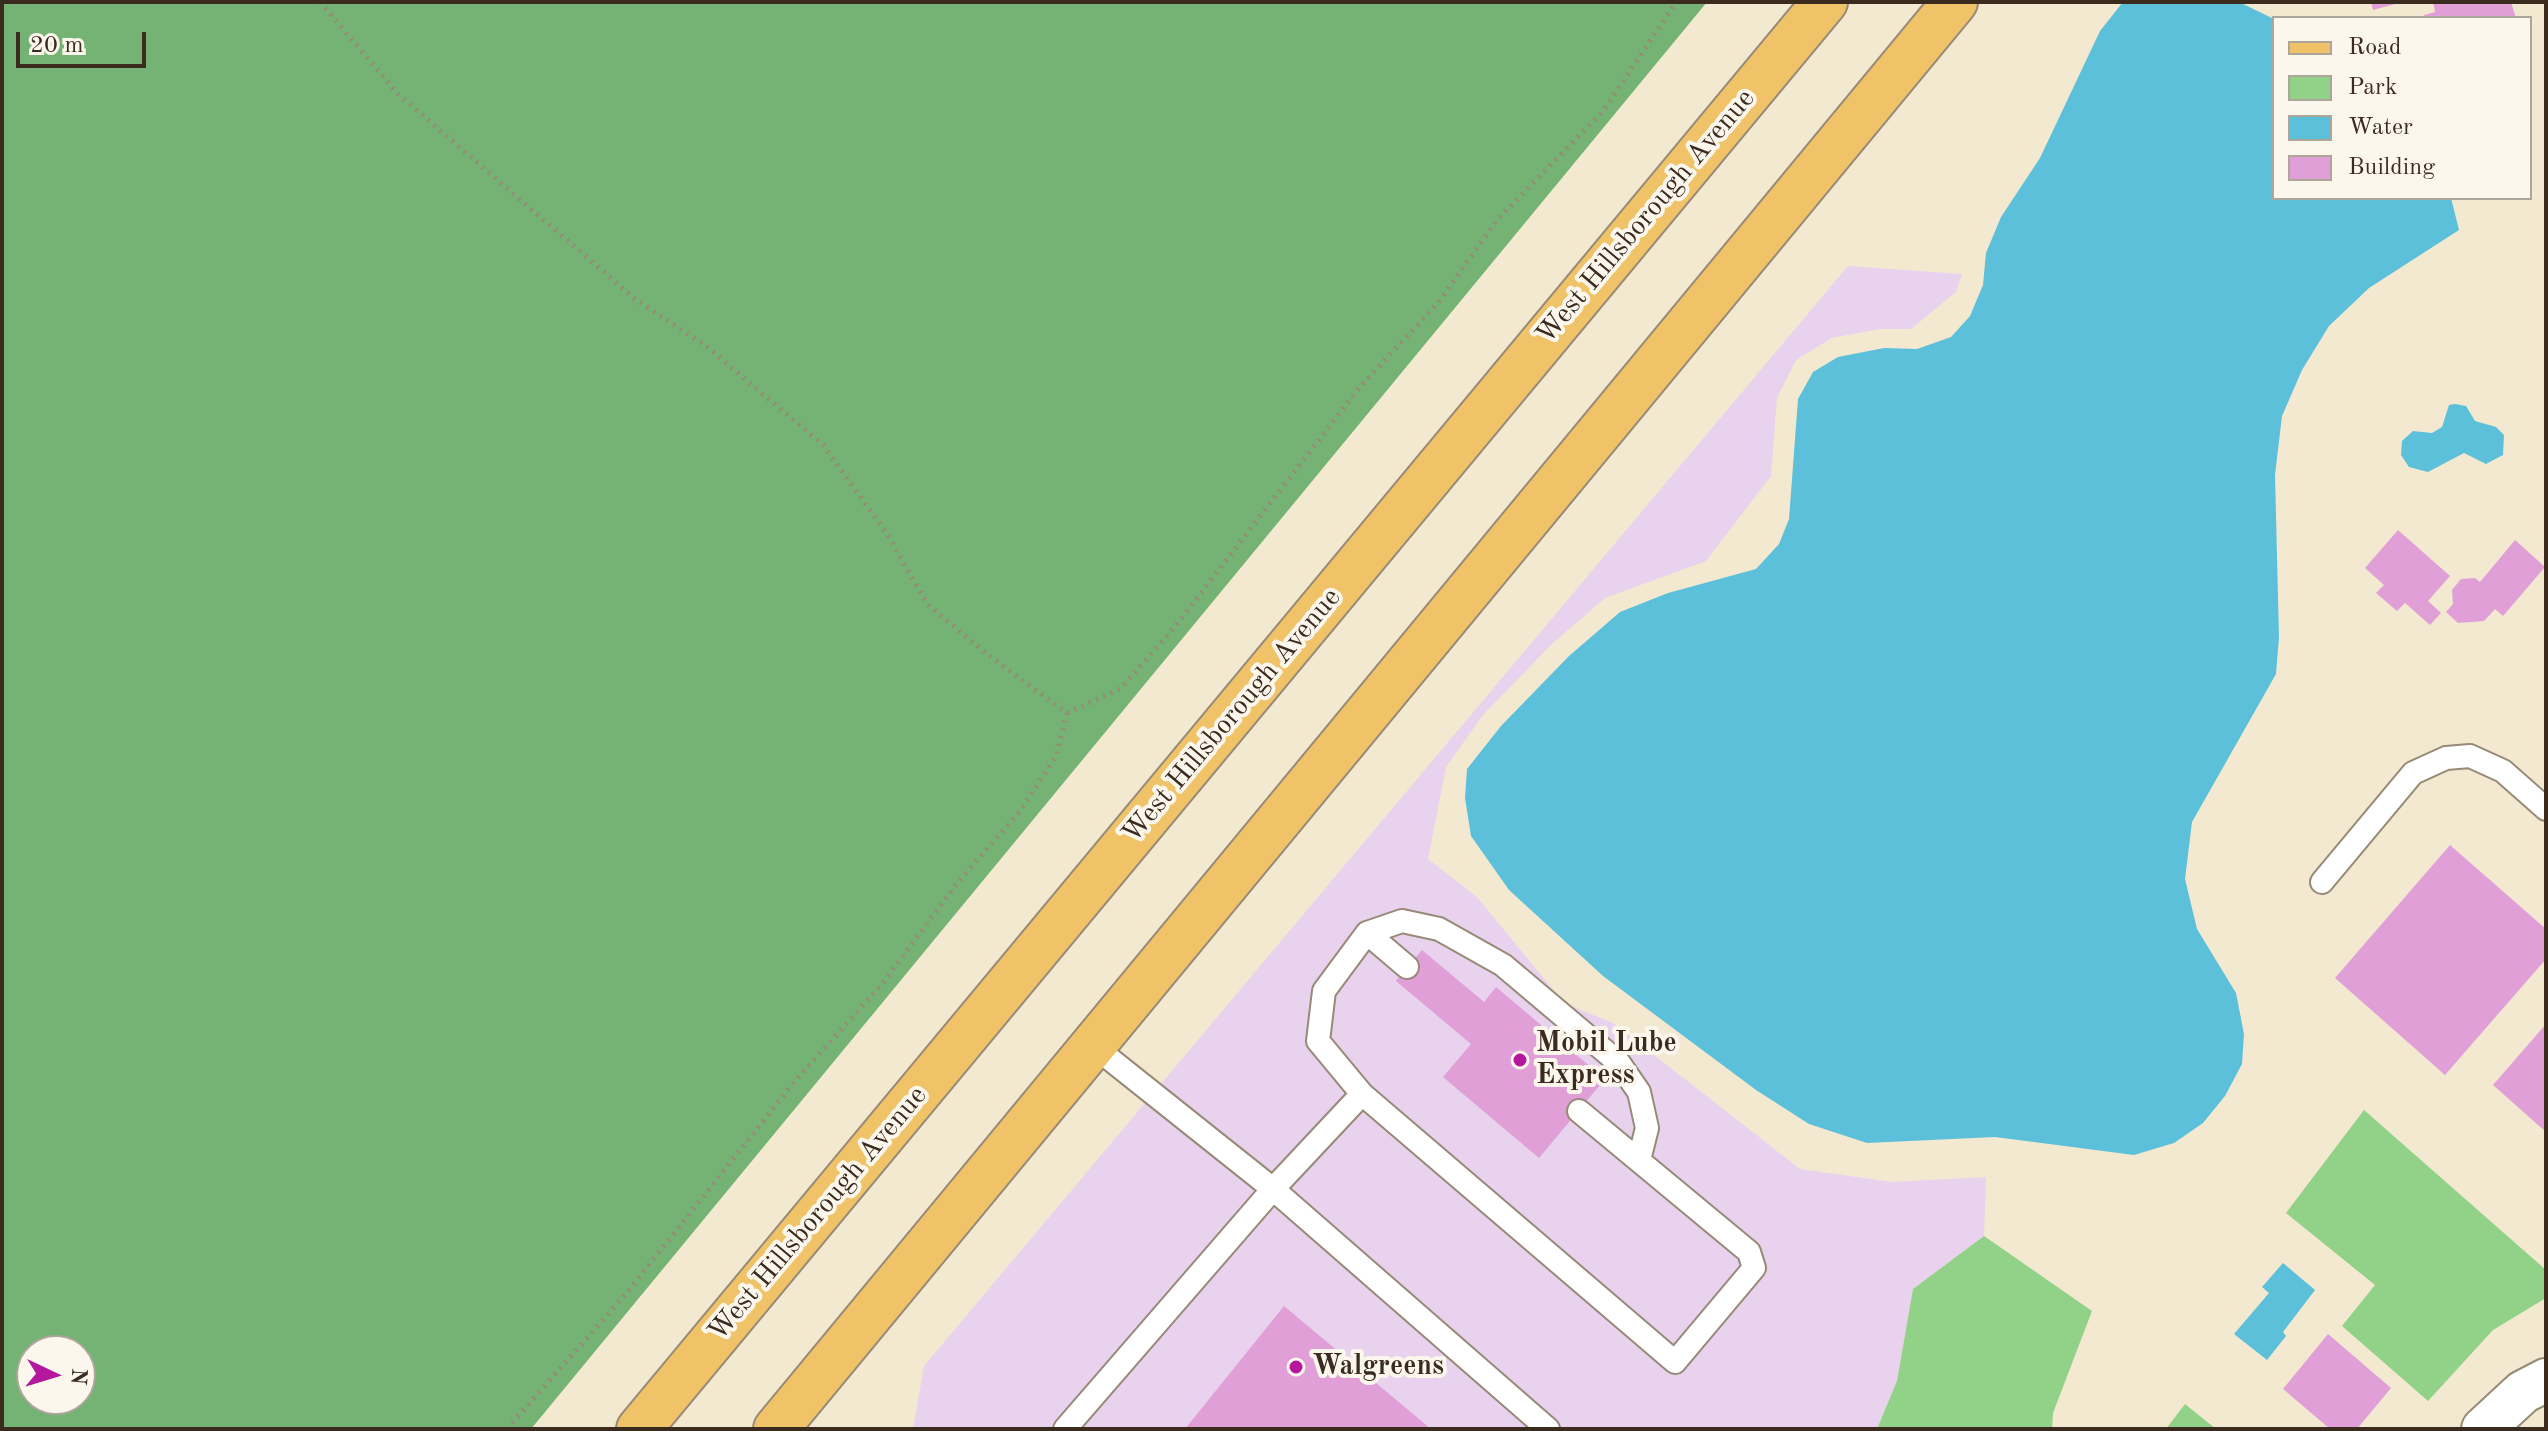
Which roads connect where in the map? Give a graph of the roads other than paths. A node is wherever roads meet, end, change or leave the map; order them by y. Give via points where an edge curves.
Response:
1 (1825, 2) edge
2 (1955, 2) edge
3 (2546, 809) edge
4 (2322, 882) dead end
5 (1367, 933) junction
6 (1407, 967) dead end
7 (1091, 1044) junction
8 (1362, 1094) junction
9 (1579, 1111) dead end
10 (1639, 1160) junction
11 (1273, 1189) junction
12 (2546, 1380) edge
13 (639, 1429) edge
14 (776, 1429) edge
15 (1065, 1429) edge
16 (1548, 1429) edge
17 (2483, 1429) edge

1 - 13 main road, West Hillsborough Avenue
2 - 7 main road
3 - 4 lane via 2503,771 2470,756 2446,758 2413,773
5 - 6 lane
5 - 8 lane via 1324,991 1318,1041
5 - 10 lane via 1402,921 1439,929 1515,975 1619,1063 1639,1092 1647,1128
7 - 11 lane
7 - 14 main road
8 - 10 lane via 1675,1362 1754,1268 1749,1252
8 - 11 lane
9 - 10 lane
11 - 15 lane
11 - 16 lane
12 - 17 street via 2523,1392

